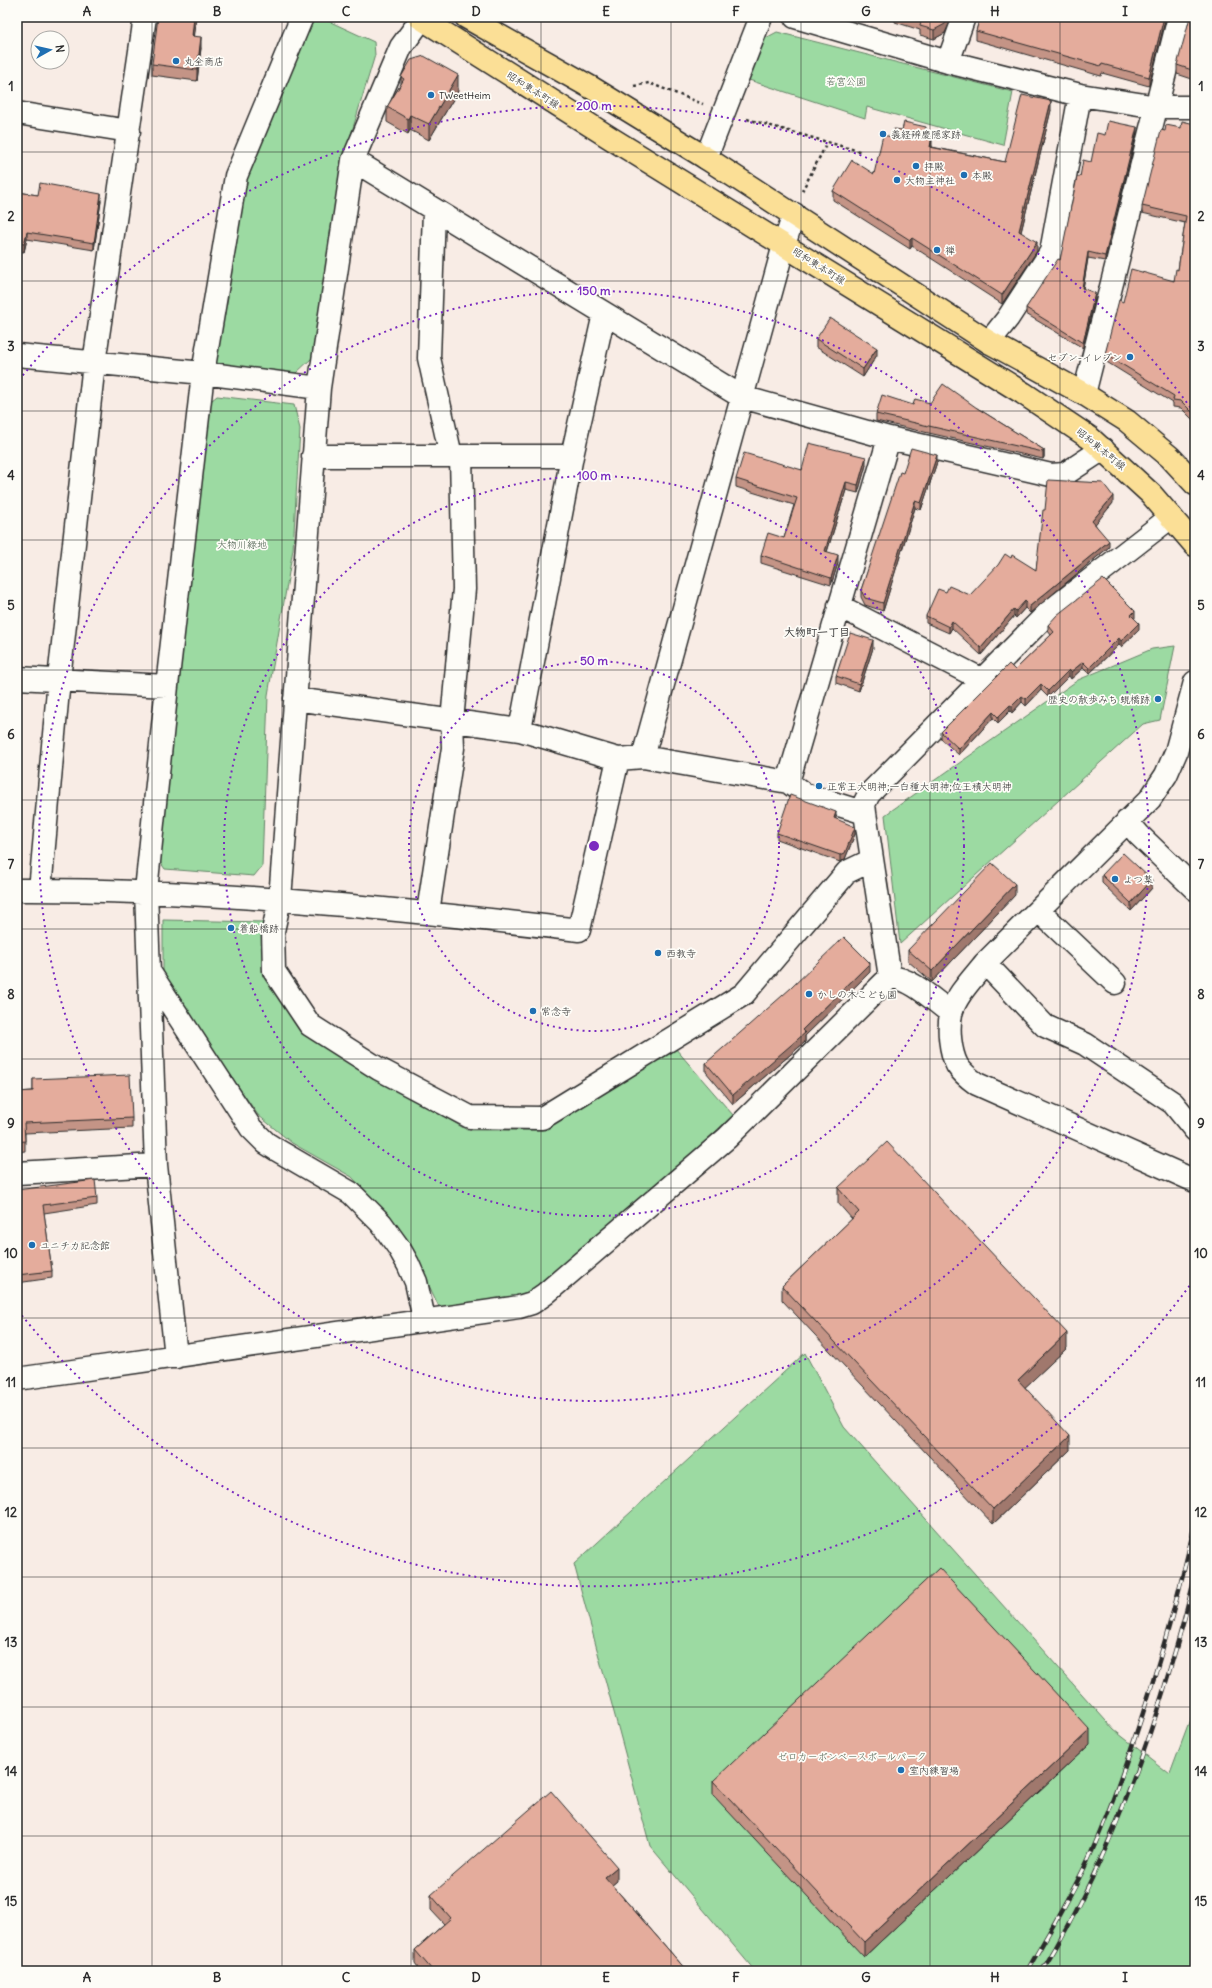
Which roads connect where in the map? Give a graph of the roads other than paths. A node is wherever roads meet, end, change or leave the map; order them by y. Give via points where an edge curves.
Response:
1 (145, 17) edge
2 (302, 17) edge
3 (421, 17) edge
4 (466, 17) edge
5 (761, 17) edge
6 (795, 17) edge
7 (964, 17) edge
8 (1184, 19) edge
9 (948, 62) junction
10 (1080, 95) junction
11 (1158, 107) junction
12 (1195, 107) edge
13 (17, 113) edge
14 (129, 131) junction
15 (706, 158) junction
16 (354, 160) junction
17 (434, 211) junction
18 (794, 214) junction
19 (784, 245) junction
20 (604, 314) junction
21 (989, 342) junction
22 (17, 355) edge
23 (94, 363) junction
24 (203, 373) junction
25 (319, 388) junction
26 (1084, 394) junction
27 (742, 397) junction
28 (889, 438) junction
29 (1104, 449) junction
30 (313, 456) junction
31 (456, 456) junction
32 (572, 456) junction
33 (1195, 484) edge
34 (1171, 517) junction
35 (1195, 545) edge
36 (839, 606) junction
37 (17, 678) edge
38 (59, 679) junction
39 (981, 679) junction
40 (1195, 682) edge
41 (166, 686) junction
42 (295, 699) junction
43 (452, 721) junction
44 (520, 730) junction
45 (643, 757) junction
46 (618, 759) junction
47 (788, 782) junction
48 (865, 813) junction
49 (1127, 821) junction
50 (872, 860) junction
51 (1195, 889) edge
52 (17, 890) edge
53 (40, 890) junction
54 (146, 891) junction
55 (280, 899) junction
56 (1039, 911) junction
57 (428, 912) junction
58 (985, 963) junction
59 (149, 971) junction
60 (890, 977) junction
61 (1115, 983) dead end
62 (951, 1013) junction
63 (1195, 1130) edge
64 (156, 1165) junction
65 (17, 1172) edge
66 (1195, 1181) edge
67 (424, 1319) junction
68 (176, 1357) junction
69 (17, 1379) edge

1 - 14 street
2 - 24 street via 236,176
3 - 16 street via 401,47
3 - 19 main road, 昭和東本町線
4 - 15 main road via 592,88
5 - 15 street
6 - 9 street
7 - 9 street
8 - 11 street
9 - 10 street
10 - 11 street
10 - 21 street via 1051,252 1008,318
11 - 12 street
11 - 26 street
13 - 14 street
14 - 23 street
15 - 18 main road
16 - 17 street
16 - 25 street
17 - 20 street
17 - 31 street via 429,358
18 - 19 street
18 - 21 main road
19 - 27 street
19 - 29 main road, 昭和東本町線 via 1023,393
20 - 27 street
20 - 32 street
21 - 26 main road
22 - 23 street
23 - 24 street
23 - 38 street
24 - 25 street
24 - 41 street
25 - 30 street
26 - 33 main road via 1150,439
27 - 28 street
27 - 45 street
28 - 29 street via 1057,476 1065,474
28 - 36 street
29 - 34 main road, 昭和東本町線
30 - 31 street
30 - 42 street
31 - 32 street
31 - 43 street via 464,589
32 - 44 street
34 - 35 main road, 昭和東本町線
34 - 39 street via 1049,612
36 - 39 street
36 - 47 street
37 - 38 street
38 - 41 street
38 - 53 street
39 - 48 street via 869,794 864,804
40 - 49 street via 1176,752 1166,775 1150,799
41 - 54 street
42 - 43 street
42 - 55 street
43 - 44 street
43 - 57 street via 453,748
44 - 46 street
45 - 46 street
45 - 47 street
46 - 57 street via 579,930
47 - 48 street via 804,794
48 - 50 street
49 - 51 street
49 - 56 street
50 - 55 street via 847,872 744,994 542,1118 470,1117 379,1069 310,1025 274,971 273,931
50 - 60 street
52 - 53 street
53 - 54 street
54 - 55 street
54 - 59 street
55 - 57 street
56 - 58 street
56 - 61 street
58 - 62 street via 964,988
58 - 63 street via 1045,1026 1086,1044 1173,1102
59 - 64 street
59 - 67 street via 252,1128 266,1143 351,1193 381,1223 408,1264 416,1282
60 - 62 street via 909,983
60 - 67 street via 727,1138 545,1294 519,1307
62 - 66 street via 952,1049 958,1066 977,1084
64 - 65 street
64 - 68 street
67 - 68 street
68 - 69 street

